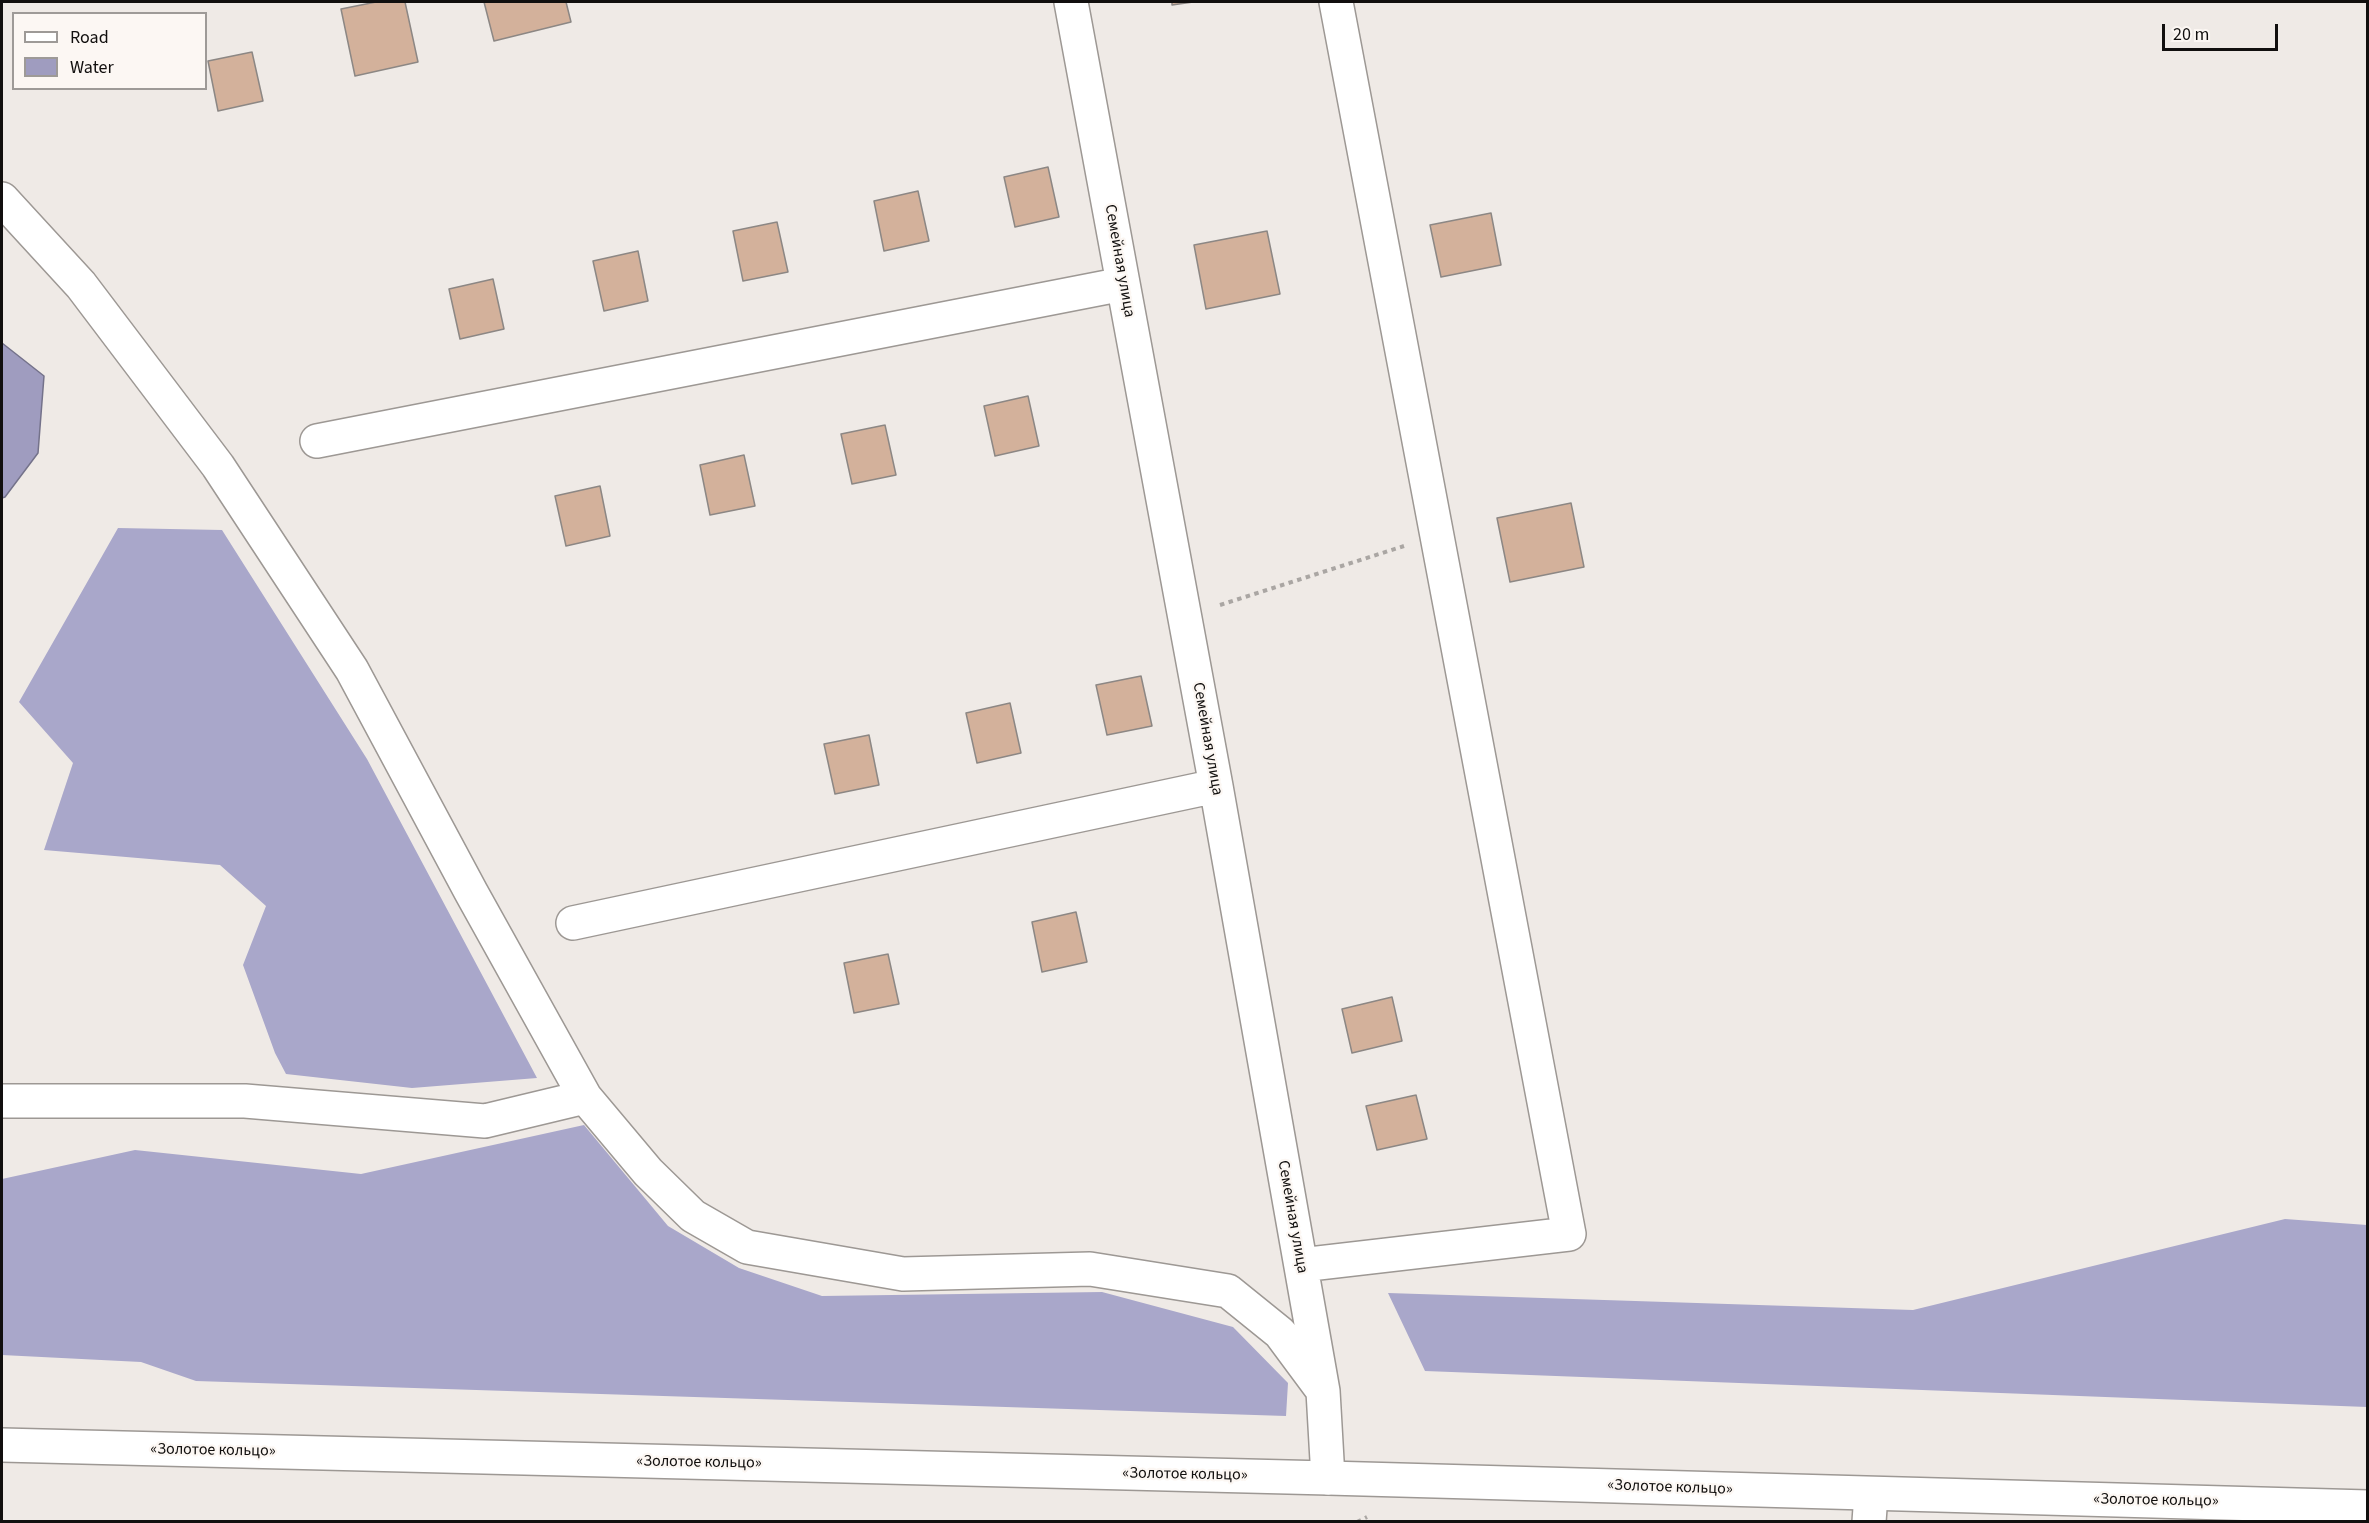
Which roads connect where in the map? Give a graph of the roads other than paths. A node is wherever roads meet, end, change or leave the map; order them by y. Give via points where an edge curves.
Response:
1 (1071, 2) edge
2 (1336, 2) edge
3 (2, 199) edge
4 (1123, 284) junction
5 (317, 441) dead end
6 (1216, 786) junction
7 (573, 923) dead end
8 (585, 1097) junction
9 (2, 1101) edge
10 (1301, 1265) junction
11 (1323, 1390) junction
12 (2, 1445) edge
13 (1328, 1478) junction
14 (2367, 1507) edge
15 (1870, 1508) edge

1 - 4 street, Семейная улица
2 - 10 street via 1569,1234
3 - 8 street via 81,285 218,466 352,670
4 - 5 street
4 - 6 street, Семейная улица
6 - 7 street
6 - 10 street, Семейная улица
8 - 9 street via 485,1121 245,1101
8 - 11 street via 648,1172 693,1216 747,1247 903,1274 1090,1269 1228,1291 1280,1333
10 - 11 street, Семейная улица
11 - 13 street, Семейная улица
12 - 13 street, «Золотое кольцо»
13 - 15 street, «Золотое кольцо»
14 - 15 street, «Золотое кольцо»

